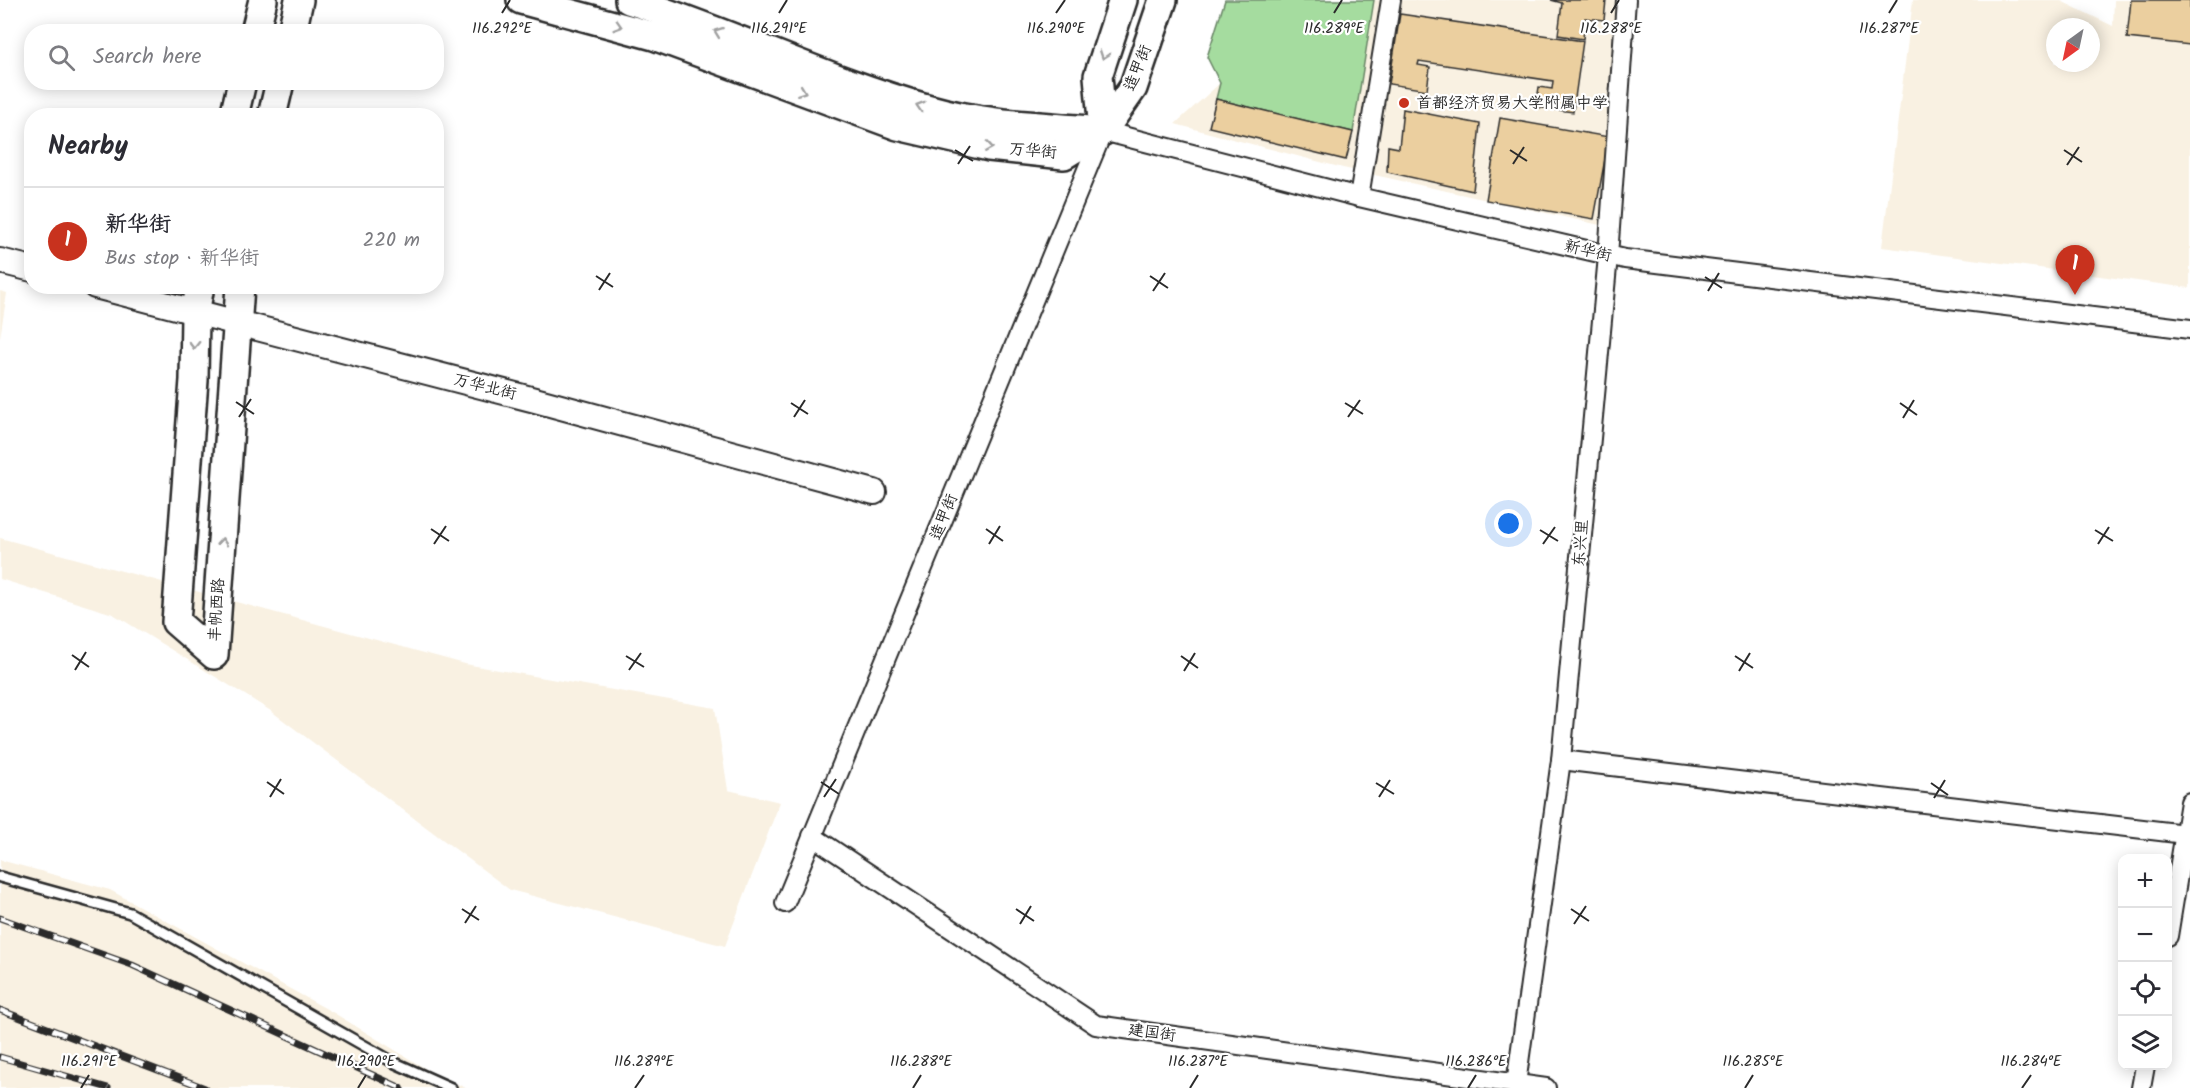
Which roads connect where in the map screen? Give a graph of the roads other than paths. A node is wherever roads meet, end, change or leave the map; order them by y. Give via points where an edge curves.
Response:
1 (263, 0) edge
2 (299, 0) edge
3 (521, 0) edge
4 (629, 0) edge
5 (1123, 0) edge
6 (1164, 0) edge
7 (1391, 0) edge
8 (1626, 0) edge
9 (257, 24) edge
10 (294, 24) edge
11 (240, 90) edge
12 (278, 90) edge
13 (236, 108) edge
14 (274, 108) edge
15 (1103, 131) junction
16 (1359, 197) junction
17 (1608, 256) junction
18 (0, 261) edge
19 (24, 267) edge
20 (124, 294) edge
21 (199, 294) edge
22 (239, 294) edge
23 (195, 314) junction
24 (235, 324) junction
25 (2190, 329) edge
26 (874, 492) dead end
27 (1561, 760) junction
28 (2190, 802) edge
29 (2185, 834) junction
30 (812, 836) junction
31 (0, 877) edge
32 (785, 903) dead end
33 (2172, 912) edge
34 (2144, 1070) edge
35 (1516, 1084) junction
36 (451, 1088) edge
37 (1546, 1088) edge
38 (2141, 1088) edge

1 - 9 main road
2 - 10 main road
3 -> 15 main road, 万华街 via 654,36 898,126 943,138 1064,155
15 -> 4 main road, 万华街 via 977,119 931,110
5 -> 15 main road, 造甲街 via 1098,76
6 - 15 main road, 造甲街 via 1133,88
7 - 16 street
8 - 17 street, 东兴里
11 - 13 main road
12 - 14 main road
15 - 16 street, 新华街
15 - 30 street, 造甲街
16 - 17 street, 新华街
17 - 25 street, 新华街
17 - 27 street, 东兴里
18 - 19 street
20 - 23 street, 万华北街
21 - 23 main road, 丰帆西路
22 - 24 main road, 丰帆西路
23 - 24 street, 万华北街
23 -> 24 main road, 丰帆西路 via 194,380 176,622 214,655
24 - 26 street, 万华北街 via 535,399
27 - 29 street
27 - 35 street, 东兴里
28 - 29 street
29 - 33 street
30 - 32 street, 造甲街
30 - 35 street, 建国街 via 1096,1025
31 - 36 lane via 130,913 393,1062
34 - 38 street
35 - 37 street, 建国街

